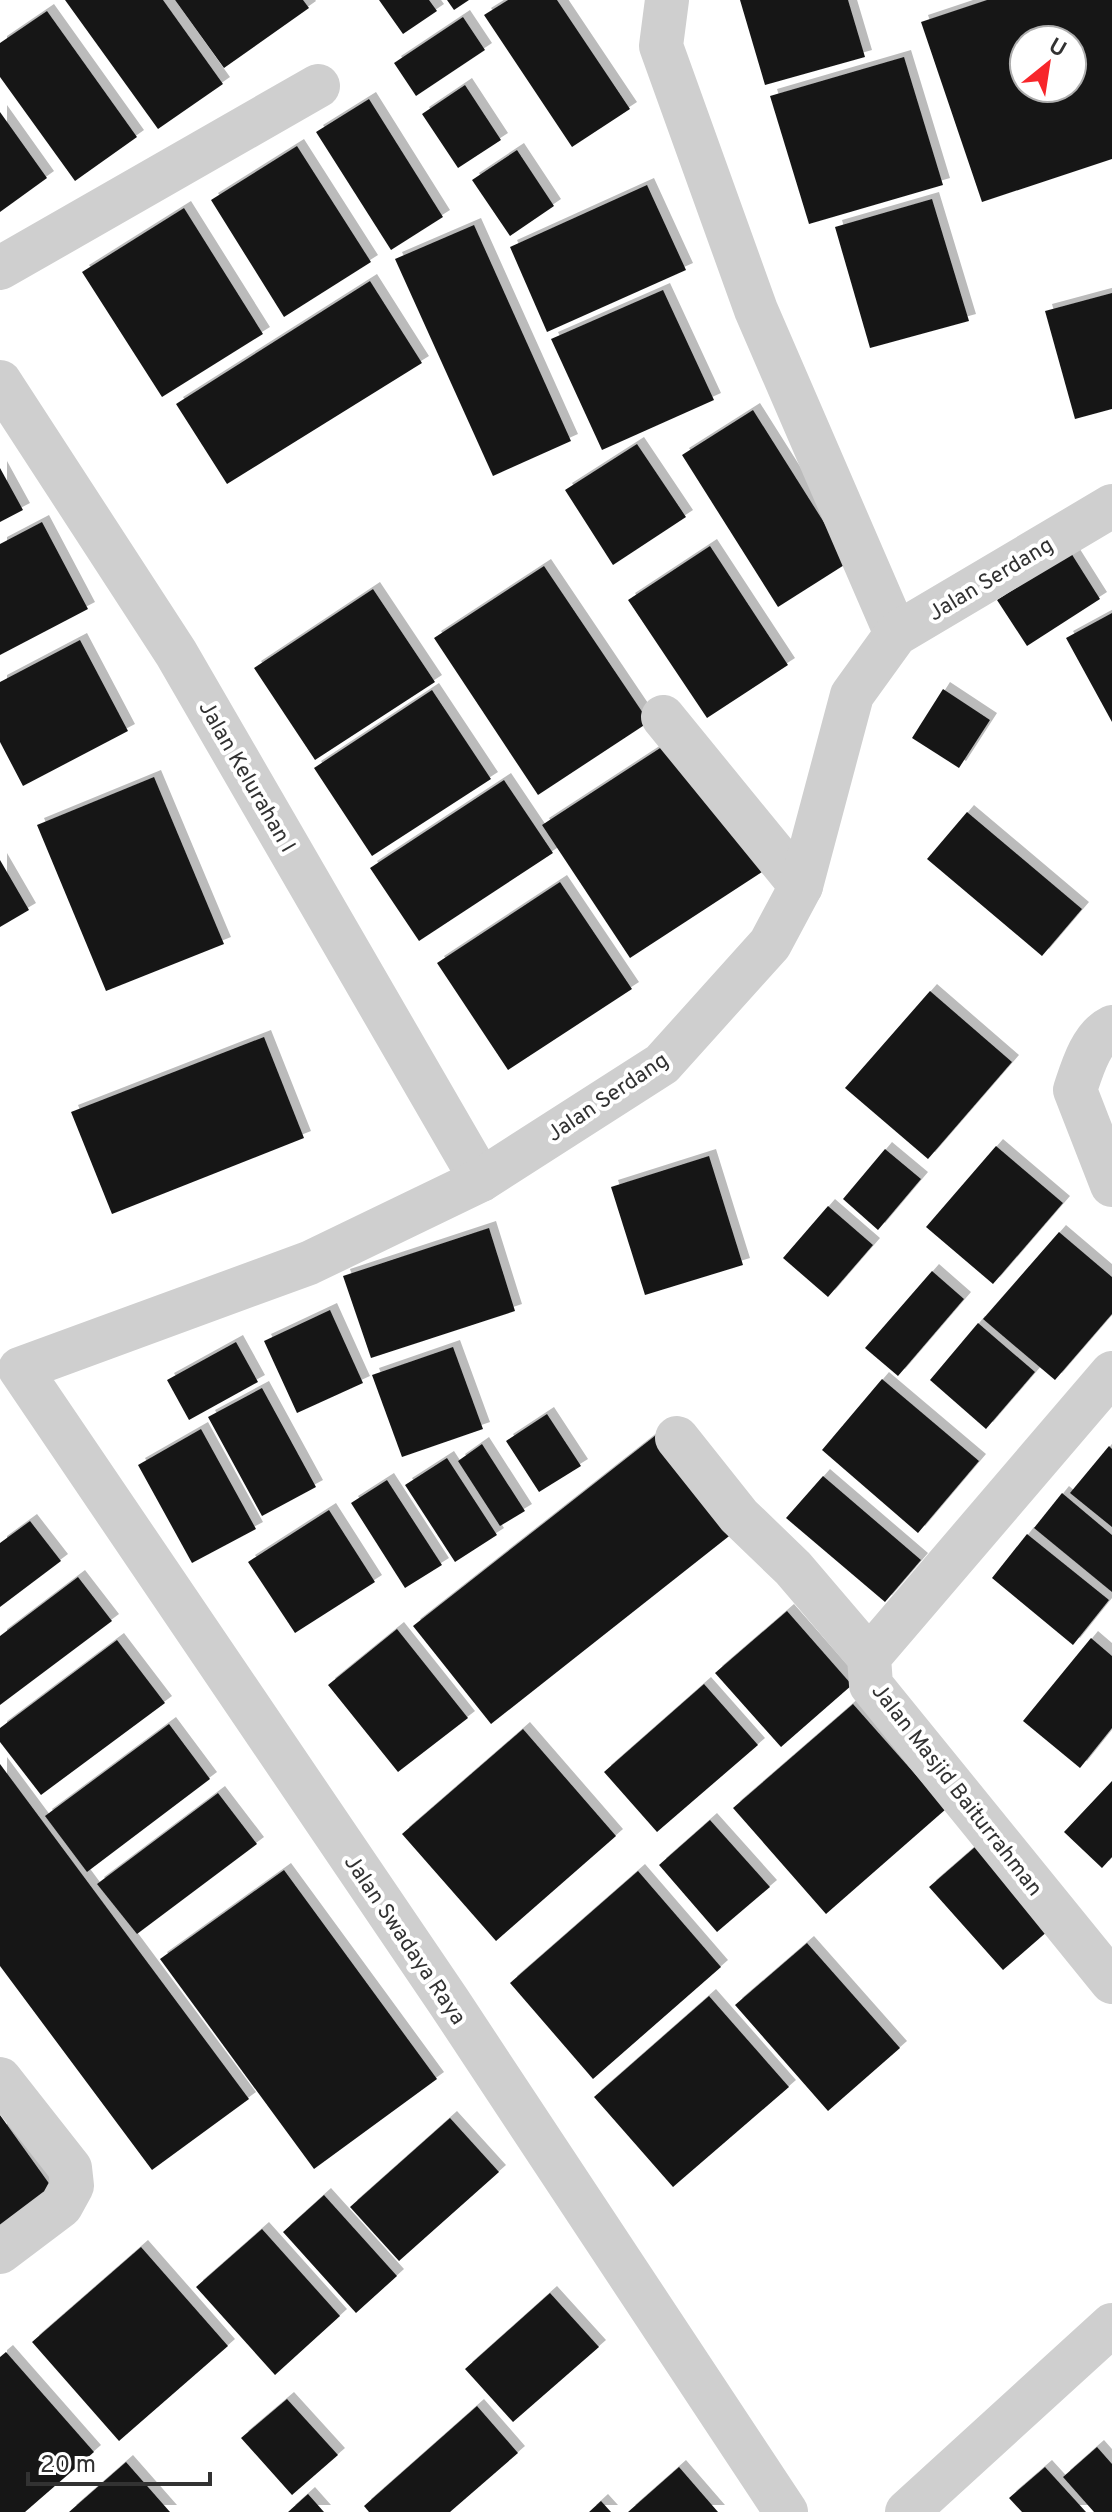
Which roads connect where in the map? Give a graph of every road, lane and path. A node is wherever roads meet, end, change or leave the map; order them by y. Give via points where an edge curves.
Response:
1 (667, 0) edge
2 (318, 86) dead end
3 (0, 268) edge
4 (0, 382) edge
5 (1112, 506) edge
6 (896, 634) junction
7 (663, 717) dead end
8 (801, 886) junction
9 (1112, 1027) edge
10 (481, 1180) junction
11 (1112, 1185) edge
12 (10, 1370) edge
13 (1112, 1373) edge
14 (677, 1438) dead end
15 (869, 1657) junction
16 (1112, 1982) edge
17 (0, 2079) edge
18 (0, 2252) edge
19 (1112, 2325) edge
20 (786, 2512) edge
21 (907, 2512) edge

1 - 6 street via 661,46 750,295
2 - 3 street
4 - 10 street, Jalan Kelurahan I via 176,653
5 - 6 street, Jalan Serdang
6 - 8 street, Jalan Serdang via 852,695
7 - 8 street
8 - 10 street, Jalan Serdang via 770,944 662,1064
9 - 11 street via 1086,1059 1075,1090
10 - 12 street, Jalan Serdang via 309,1263
12 - 20 street, Jalan Swadaya Raya via 449,2002
13 - 15 street, Jalan Masjid Baiturrahman
14 - 15 street via 739,1516 793,1568
15 - 16 street, Jalan Masjid Baiturrahman via 871,1685
17 - 18 street via 70,2168 72,2186 61,2206
19 - 21 street

